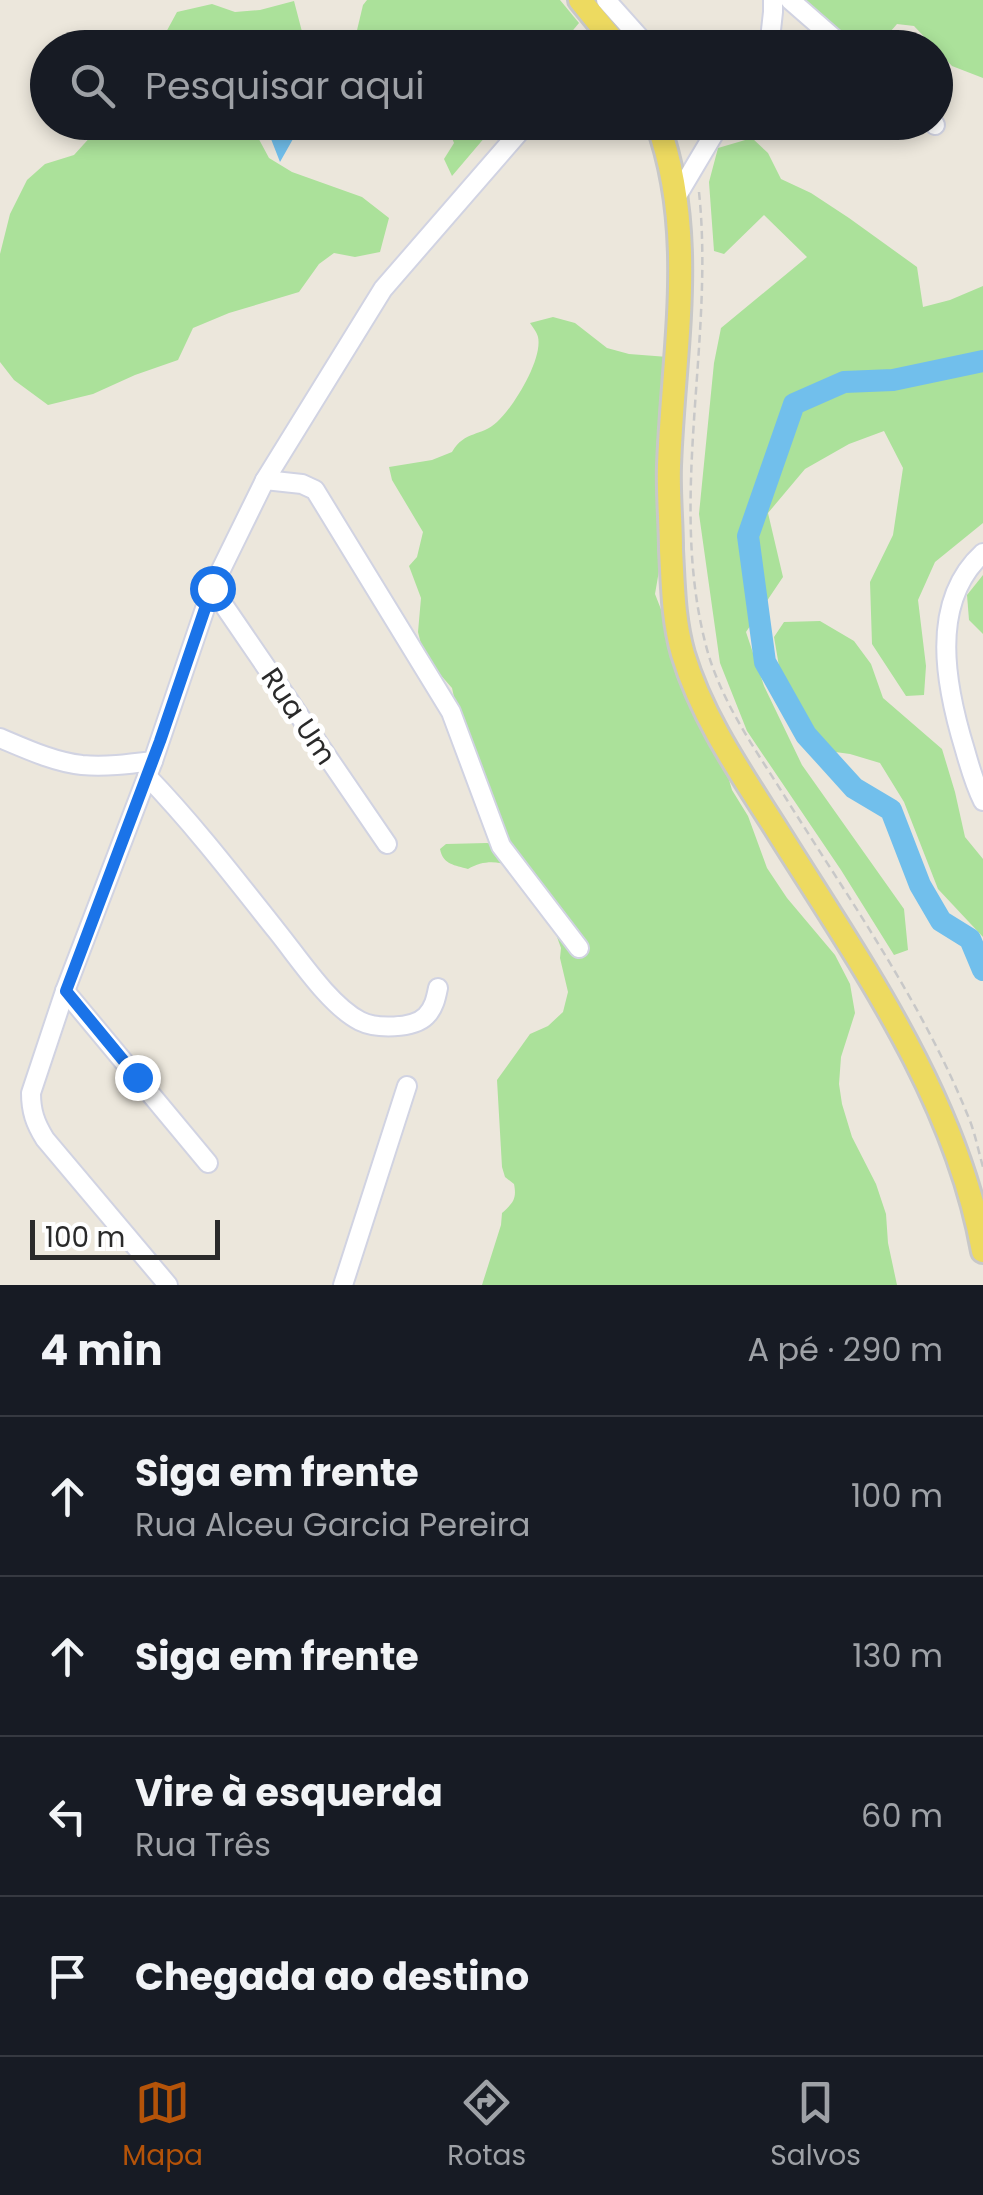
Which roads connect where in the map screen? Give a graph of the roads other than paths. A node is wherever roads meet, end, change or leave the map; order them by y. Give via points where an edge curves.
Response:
1 (580, 0) edge
2 (606, 0) edge
3 (773, 0) edge
4 (790, 0) edge
5 (599, 30) edge
6 (633, 30) edge
7 (772, 30) edge
8 (824, 30) edge
9 (512, 140) edge
10 (663, 140) edge
11 (713, 140) edge
12 (688, 192) junction
13 (266, 480) junction
14 (983, 554) edge
15 (212, 588) junction
16 (0, 738) edge
17 (150, 768) junction
18 (983, 801) edge
19 (387, 844) dead end
20 (578, 948) dead end
21 (438, 988) dead end
22 (66, 991) junction
23 (407, 1086) dead end
24 (208, 1164) dead end
25 (983, 1251) edge
26 (168, 1285) edge
27 (343, 1285) edge

1 - 5 main road
2 - 6 street
3 - 7 street
4 - 8 street
9 - 13 street via 384,289
10 - 12 main road
11 - 12 street
12 - 25 main road via 669,469 674,616 683,653 732,758 926,1079
13 - 15 street
13 - 20 street via 315,490 450,712 501,846
14 - 18 street via 962,578 952,605 946,658 957,724
15 - 17 street
15 - 19 street, Rua Um
16 - 17 street via 79,765
17 - 21 street via 347,1012 371,1024 414,1023 427,1015
17 - 22 street
22 - 24 street
22 - 26 street via 31,1092 35,1124
23 - 27 street

